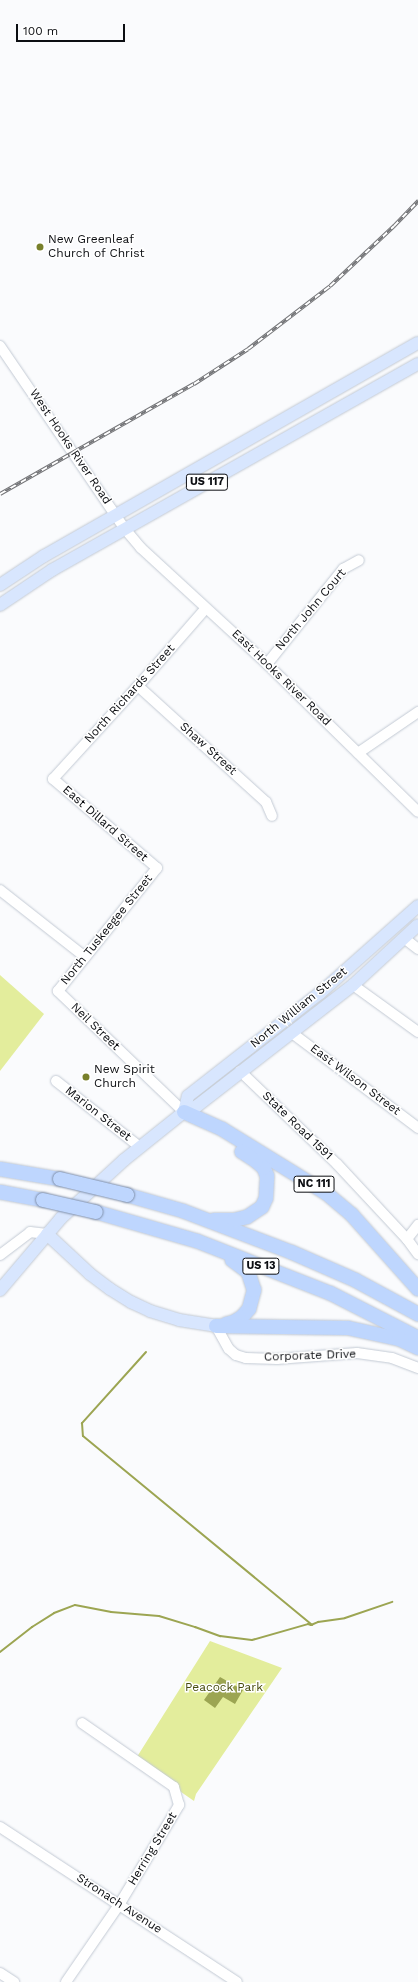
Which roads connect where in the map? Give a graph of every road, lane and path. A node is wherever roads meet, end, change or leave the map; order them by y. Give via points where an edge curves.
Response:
1 (418, 344) edge
2 (0, 346) edge
3 (418, 364) edge
4 (116, 514) junction
5 (125, 529) junction
6 (141, 548) joint
7 (359, 560) dead end
8 (0, 585) edge
9 (0, 605) edge
10 (206, 608) junction
11 (267, 664) junction
12 (138, 686) junction
13 (418, 712) edge
14 (358, 753) junction
15 (53, 779) joint
16 (418, 812) edge
17 (272, 816) dead end
18 (156, 868) joint
19 (0, 890) edge
20 (418, 906) edge
21 (418, 925) edge
22 (404, 938) junction
23 (418, 949) edge
24 (85, 957) junction
25 (354, 985) junction
26 (58, 991) joint
27 (418, 1032) edge
28 (292, 1033) junction
29 (240, 1071) junction
30 (56, 1081) dead end
31 (184, 1112) junction
32 (418, 1128) edge
33 (140, 1147) junction
34 (0, 1169) edge
35 (0, 1192) edge
36 (183, 1211) junction
37 (418, 1225) edge
38 (47, 1234) junction
39 (407, 1239) junction
40 (196, 1241) junction
41 (418, 1254) edge
42 (0, 1255) edge
43 (418, 1289) edge
44 (0, 1290) edge
45 (418, 1314) edge
46 (216, 1326) junction
47 (418, 1338) edge
48 (418, 1348) edge
49 (418, 1368) edge
50 (82, 1722) dead end
51 (0, 1827) edge
52 (119, 1904) junction
53 (0, 1973) edge
54 (14, 1982) edge
55 (66, 1982) edge
56 (237, 1982) edge

1 - 4 main road, US 117
2 - 4 street, West Hooks River Road
3 - 5 main road, US 117
4 - 5 street, West Hooks River Road
4 - 8 main road, US 117
5 - 6 street, West Hooks River Road
5 - 9 main road, US 117 via 52,570
6 - 10 street, East Hooks River Road
7 - 11 street, North John Court via 343,569
10 - 11 street, East Hooks River Road
10 - 12 street, North Richards Street
11 - 14 street, East Hooks River Road
12 - 15 street, North Richards Street
12 - 17 street, Shaw Street via 266,802
13 - 14 street
14 - 16 street, East Hooks River Road
15 - 18 street, East Dillard Street
18 - 24 street, North Tuskeegee Street
19 - 24 street
20 - 31 main road, North William Street via 320,993 188,1096
21 - 22 main road, North William Street
22 - 23 street
22 - 25 main road, North William Street
24 - 26 street, North Tuskeegee Street
25 - 27 street
25 - 28 main road, North William Street
26 - 31 street, Neil Street
28 - 29 main road, North William Street
28 - 32 street, East Wilson Street
29 - 31 main road, North William Street via 197,1106
29 - 39 street, State Road 1591 via 337,1164
30 - 33 street, Marion Street
31 - 33 main road, North William Street
31 - 36 highway via 256,1160 264,1168 268,1187 262,1207 247,1217 214,1220
31 - 43 highway, NC 111 via 222,1129 326,1193 352,1215
33 - 38 main road, North William Street via 61,1218
34 - 36 highway, US 13, bridge via 60,1179
35 - 40 highway, US 13, bridge via 96,1212
36 - 45 highway, US 13 via 356,1280
37 - 39 street
38 - 42 street via 30,1232
38 - 44 main road, North William Street
38 - 46 main road via 90,1274 131,1302 179,1320
39 - 41 street, State Road 1591
40 - 46 highway via 241,1266 248,1272 252,1281 254,1290 249,1309 242,1318
40 - 47 highway, US 13 via 330,1293
46 - 48 highway via 348,1328 400,1339
46 - 49 street, Corporate Drive via 229,1349 236,1355 246,1358 277,1359 357,1353 392,1358
50 - 52 street, Herring Street via 174,1787 179,1805
51 - 52 street, Stronach Avenue
52 - 55 street, Herring Street
52 - 56 street, Stronach Avenue
53 - 54 street

